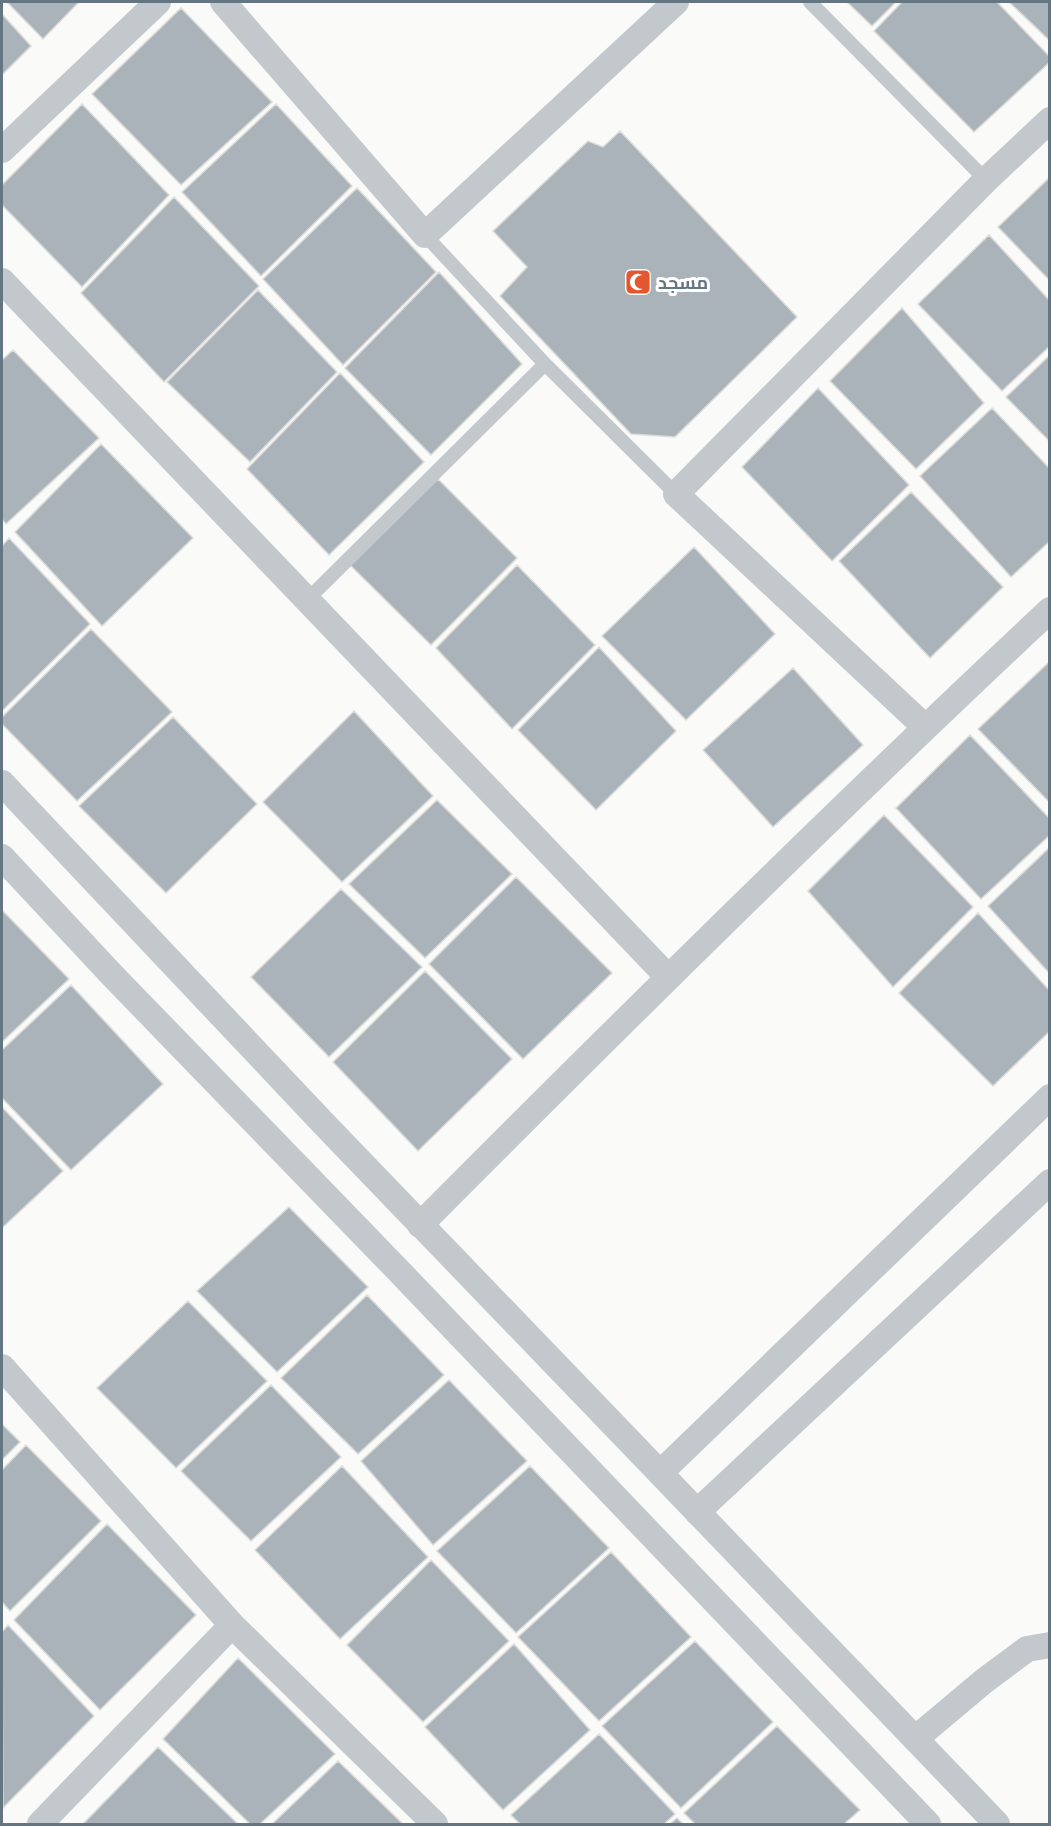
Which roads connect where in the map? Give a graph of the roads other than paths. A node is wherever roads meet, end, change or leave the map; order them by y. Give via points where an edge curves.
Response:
1 (158, 2) edge
2 (223, 2) edge
3 (676, 2) edge
4 (810, 2) edge
5 (1050, 120) edge
6 (2, 150) edge
7 (986, 180) junction
8 (425, 235) junction
9 (2, 281) edge
10 (545, 364) junction
11 (676, 494) junction
12 (308, 600) junction
13 (1050, 610) edge
14 (925, 727) junction
15 (2, 783) edge
16 (2, 858) edge
17 (668, 976) junction
18 (1050, 1097) edge
19 (1050, 1182) edge
20 (420, 1225) junction
21 (2, 1367) edge
22 (660, 1473) junction
23 (697, 1512) junction
24 (232, 1625) junction
25 (1050, 1645) edge
26 (915, 1739) junction
27 (40, 1824) edge
28 (435, 1824) edge
29 (928, 1824) edge
30 (998, 1824) edge

1 - 6 street
2 - 8 street
3 - 8 street
4 - 7 lane
5 - 7 street
7 - 11 street
8 - 10 lane
9 - 12 street
10 - 11 lane
10 - 12 lane
11 - 14 street
12 - 17 street
13 - 14 street
14 - 17 street
15 - 20 street
16 - 29 street
17 - 20 street
18 - 22 street
19 - 23 street
20 - 22 street
21 - 24 street
22 - 23 street
23 - 26 street
24 - 27 street
24 - 28 street
25 - 26 street via 1027,1649
26 - 30 street

